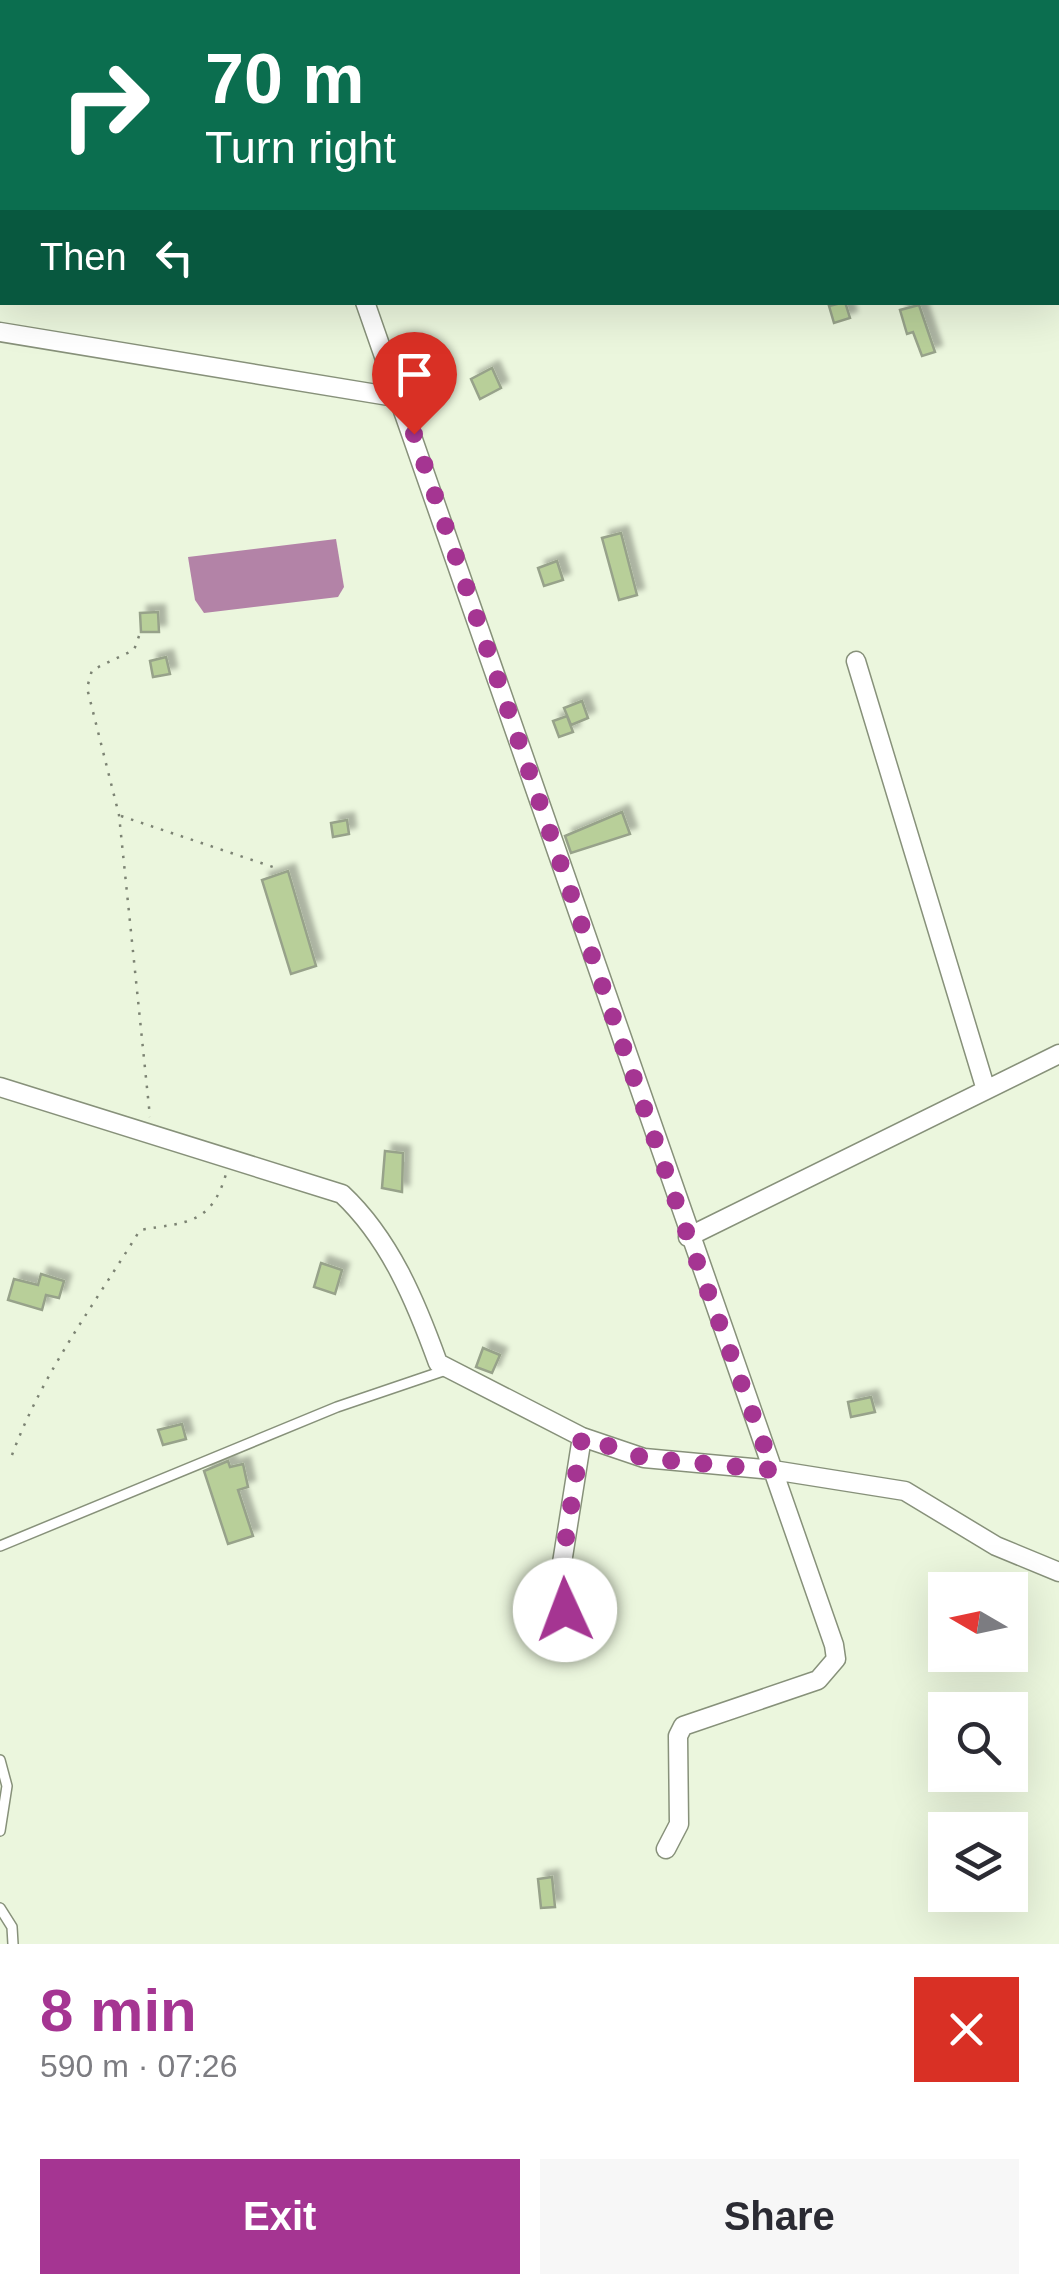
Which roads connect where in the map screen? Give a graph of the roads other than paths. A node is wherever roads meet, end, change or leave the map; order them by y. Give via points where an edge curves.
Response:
1 (366, 305) edge
2 (0, 332) edge
3 (401, 398) junction
4 (856, 661) dead end
5 (1059, 1054) edge
6 (0, 1088) edge
7 (986, 1090) junction
8 (688, 1237) junction
9 (448, 1370) junction
10 (582, 1437) junction
11 (770, 1462) junction
12 (0, 1546) edge
13 (1059, 1572) edge
14 (568, 1634) dead end
15 (0, 1760) edge
16 (0, 1831) edge
17 (666, 1849) dead end
18 (0, 1908) edge
19 (13, 1944) edge

1 - 3 street
2 - 3 street
3 - 8 street
4 - 7 street
5 - 7 street
6 - 9 street via 342,1194 362,1212 413,1295 438,1363
7 - 8 street
8 - 11 street
9 - 10 street
9 - 12 lane via 337,1406
10 - 11 street via 644,1458
10 - 14 street via 562,1563
11 - 13 street via 905,1491 996,1546
11 - 17 street via 836,1659 818,1680 683,1726 679,1824
15 - 16 lane via 7,1786
18 - 19 lane

